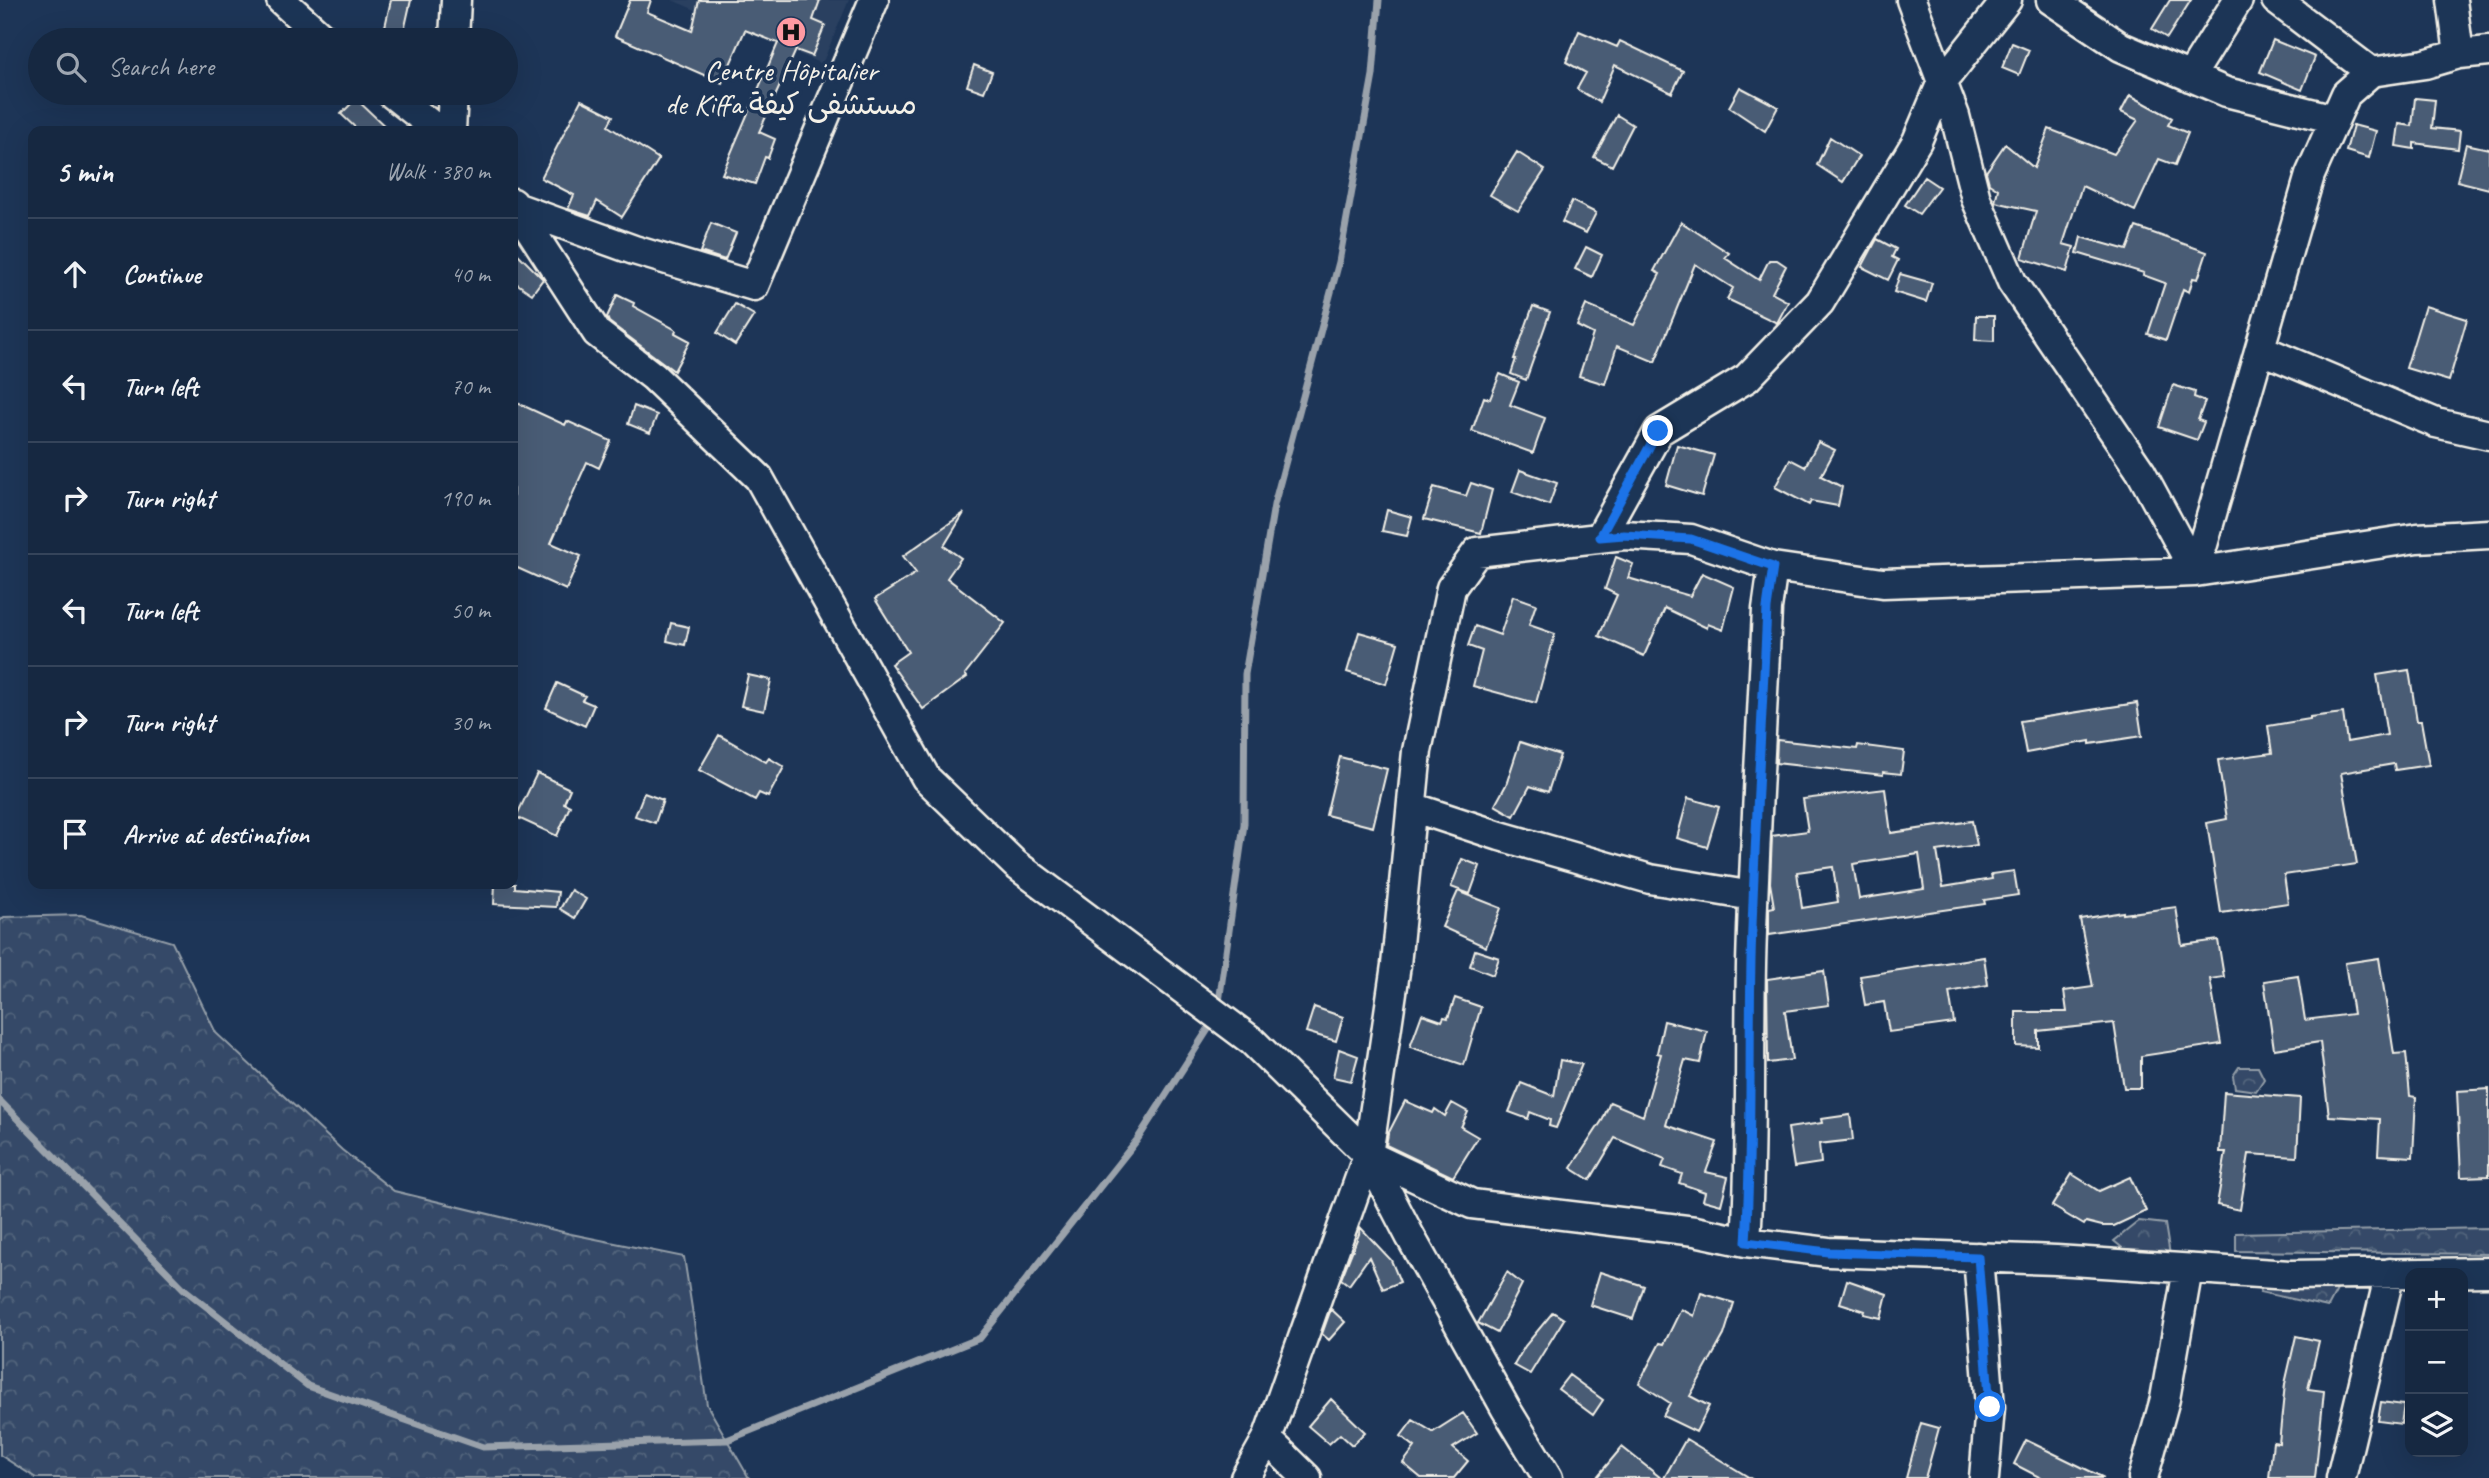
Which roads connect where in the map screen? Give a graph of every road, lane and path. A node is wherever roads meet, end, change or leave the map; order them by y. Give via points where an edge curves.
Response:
1 (281, 0) edge
2 (456, 0) edge
3 (874, 0) edge
4 (1911, 0) edge
5 (2007, 0) edge
6 (2238, 0) edge
7 (2276, 0) edge
8 (2452, 0) edge
9 (2053, 1) edge
10 (312, 28) edge
11 (455, 28) edge
12 (2489, 51) edge
13 (2459, 54) junction
14 (2371, 72) junction
15 (2190, 76) junction
16 (1942, 82) junction
17 (406, 105) edge
18 (452, 105) edge
19 (2335, 119) junction
20 (433, 126) edge
21 (451, 126) edge
22 (518, 207) edge
23 (518, 211) edge
24 (2260, 349) junction
25 (2489, 435) edge
26 (2489, 534) edge
27 (1600, 537) junction
28 (1773, 567) junction
29 (2194, 572) junction
30 (1412, 807) junction
31 (1753, 896) junction
32 (1368, 1155) junction
33 (1746, 1242) junction
34 (1978, 1257) junction
35 (2188, 1269) junction
36 (2489, 1272) edge
37 (2389, 1273) junction
38 (1267, 1439) junction
39 (1245, 1478) edge
40 (1307, 1478) edge
41 (1548, 1478) edge
42 (1984, 1478) edge
43 (2143, 1478) edge
44 (2341, 1478) edge

1 - 10 street
2 - 11 street
3 - 22 street via 754,286 634,250
4 - 16 street
5 - 16 street
6 - 15 street
7 - 14 street
8 - 13 street
9 - 15 street via 2122,47
12 - 13 street
13 - 14 street
14 - 19 street via 2346,94
15 - 19 street via 2226,92
16 - 27 street via 1917,141 1820,302 1747,377 1658,431
16 - 29 street via 1976,199 2012,282 2141,472
17 - 20 street
18 - 21 street
19 - 24 street via 2310,175
23 - 32 street via 597,333 654,377 760,478 926,778 1015,864 1252,1041
24 - 25 street via 2436,423
24 - 29 street
26 - 29 street via 2417,538
27 - 28 street via 1691,539
27 - 30 street via 1477,552 1451,588 1417,751
28 - 29 street via 1883,583
28 - 31 street via 1767,608
30 - 31 street via 1650,879
30 - 32 street via 1396,965
31 - 33 street
32 - 33 street via 1472,1204 1695,1231
32 - 38 street
32 - 41 street
33 - 34 street via 1828,1252
34 - 35 street
34 - 42 street via 1990,1407
35 - 37 street via 2290,1275
35 - 43 street via 2165,1399
36 - 37 street
37 - 44 street
38 - 39 street
38 - 40 street

